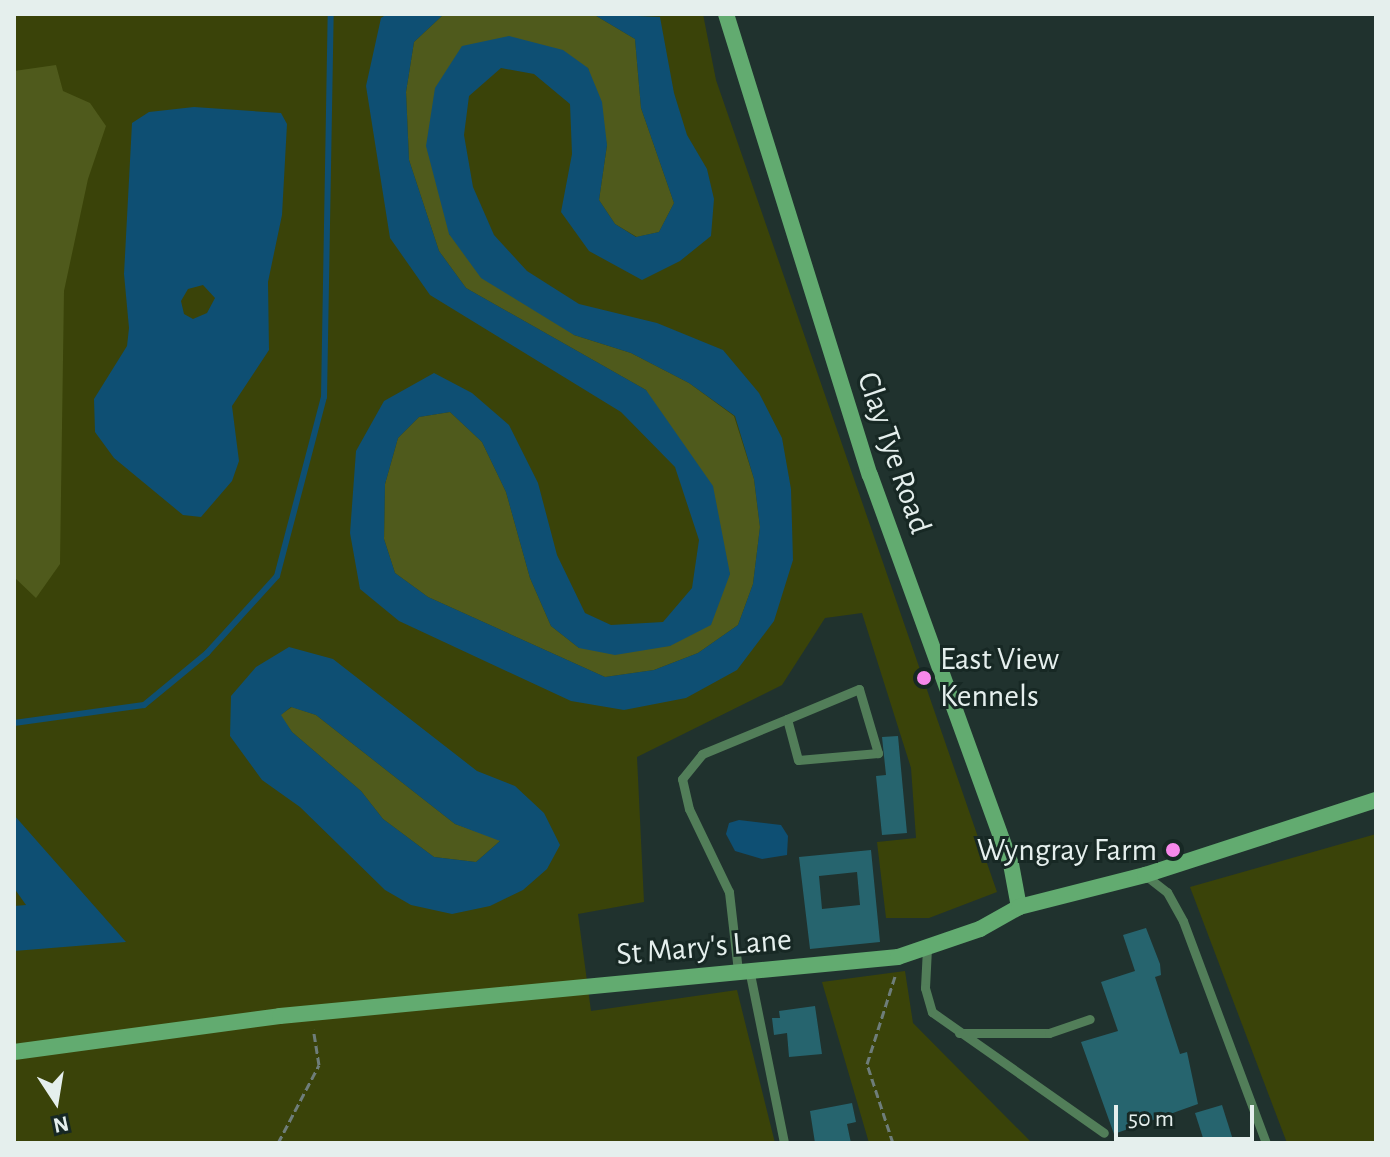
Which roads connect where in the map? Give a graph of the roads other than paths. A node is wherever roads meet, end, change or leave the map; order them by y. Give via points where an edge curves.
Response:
1 (726, 14) edge
2 (787, 719) junction
3 (1376, 800) edge
4 (1145, 875) junction
5 (1019, 907) junction
6 (927, 948) junction
7 (743, 970) junction
8 (1090, 1019) dead end
9 (959, 1033) junction
10 (14, 1052) edge
11 (1104, 1133) dead end
12 (784, 1143) edge
13 (1266, 1143) edge

1 - 5 main road, Clay Tye Road via 870,475 1011,864
2 - 2 lane via 859,689 878,753 798,760
2 - 7 lane via 702,754 682,779 689,809 729,892
3 - 4 main road, St Mary's Lane
4 - 5 main road, St Mary's Lane
4 - 13 lane via 1167,892 1183,921
5 - 6 main road, St Mary's Lane
6 - 7 main road, St Mary's Lane via 898,957
6 - 9 lane via 925,988 932,1012
7 - 10 main road, St Mary's Lane via 311,1013
7 - 12 lane
8 - 9 lane via 1049,1033
9 - 11 lane

